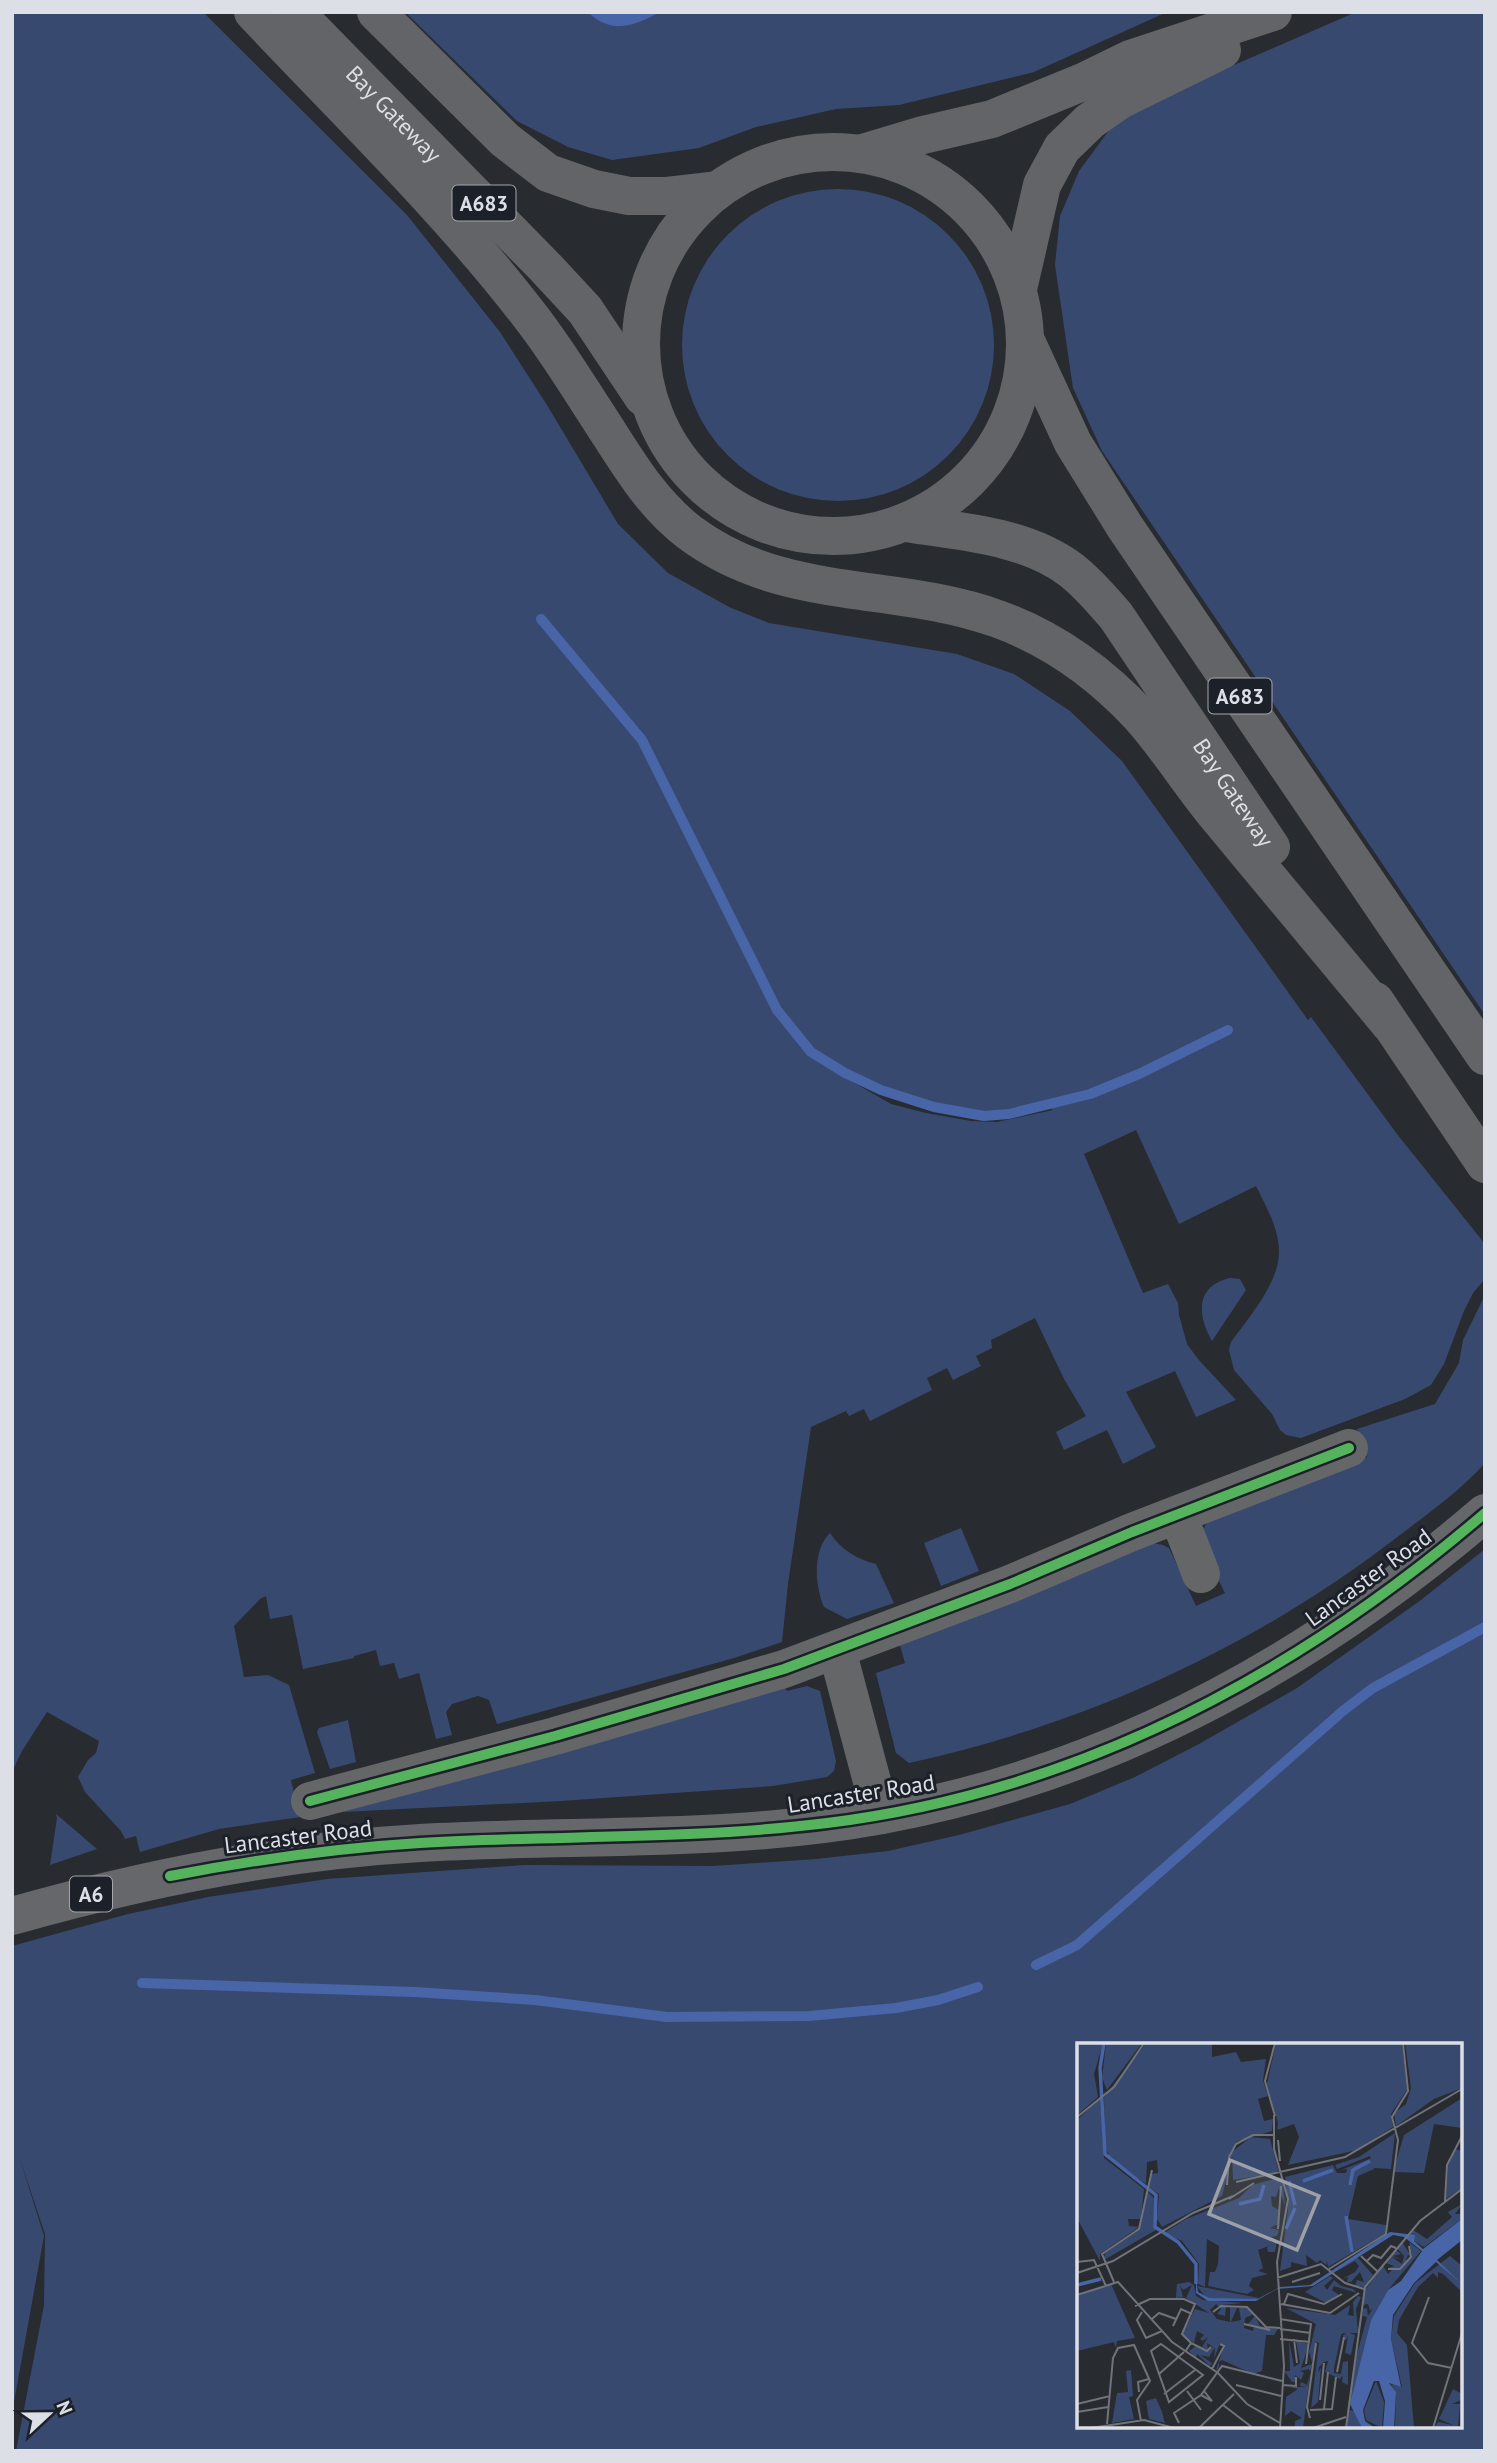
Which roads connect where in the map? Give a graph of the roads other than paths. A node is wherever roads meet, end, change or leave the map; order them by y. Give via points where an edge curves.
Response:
1 (253, 12) edge
2 (295, 12) edge
3 (376, 12) edge
4 (1273, 12) edge
5 (1299, 12) edge
6 (863, 153) junction
7 (717, 190) junction
8 (1018, 289) junction
9 (1026, 341) junction
10 (652, 410) junction
11 (906, 523) junction
12 (1390, 1023) junction
13 (1485, 1056) edge
14 (1485, 1164) edge
15 (1349, 1448) dead end
16 (1485, 1514) edge
17 (1178, 1515) junction
18 (1202, 1574) dead end
19 (837, 1650) junction
20 (310, 1801) dead end
21 (881, 1815) junction
22 (12, 1916) edge

1 - 12 highway via 451,222 530,316 639,482 665,511 710,546 771,574 806,584 942,603 1048,640 1100,677 1142,718 1190,784
2 - 10 highway, Bay Gateway / A683 via 585,310
3 - 7 highway, A683 via 505,140 548,173 629,195
4 - 6 highway via 1130,60 992,119
5 - 8 highway via 1120,100 1062,148 1042,185
6 - 7 highway via 824,151 786,157 750,170
6 - 8 highway via 905,165 943,186 975,214 1001,249
7 - 10 highway via 687,218 664,251 649,289 641,329 642,370
8 - 9 highway
9 - 11 highway via 1018,398 994,451 956,494
9 - 13 highway, A683 via 1073,443 1125,527
10 - 11 highway via 672,449 700,483 736,510 776,528 819,536 863,535
11 - 12 highway, Bay Gateway / A683 via 1018,544 1069,569 1089,586 1116,616
12 - 14 highway, Bay Gateway / A683
15 - 17 street, Lancaster Road
16 - 21 main road, Lancaster Road / A6 via 1323,1637 1185,1715 1076,1763
17 - 18 street
17 - 19 street, Lancaster Road
19 - 20 street, Lancaster Road via 555,1736
19 - 21 street, Lancaster Road
21 - 22 main road, Lancaster Road / A6 via 690,1834 330,1850 129,1884

